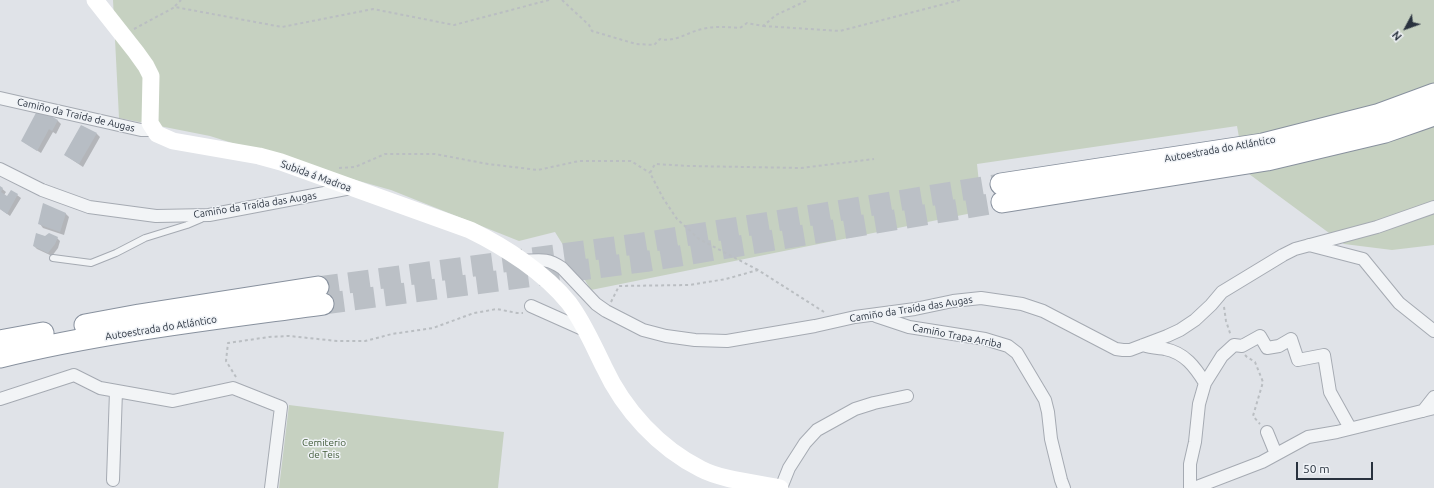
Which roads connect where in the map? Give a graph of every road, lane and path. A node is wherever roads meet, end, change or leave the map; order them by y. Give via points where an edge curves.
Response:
1 (95, 0) edge
2 (181, 0) edge
3 (549, 0) edge
4 (562, 0) edge
5 (808, 0) edge
6 (960, 0) edge
7 (175, 6) junction
8 (763, 26) junction
9 (122, 35) junction
10 (1434, 94) edge
11 (0, 98) edge
12 (1434, 114) edge
13 (153, 128) junction
14 (874, 159) dead end
15 (332, 168) dead end
16 (0, 169) edge
17 (650, 173) junction
18 (351, 188) junction
19 (1434, 207) edge
20 (210, 215) junction
21 (1307, 245) junction
22 (53, 258) dead end
23 (523, 261) junction
24 (758, 270) junction
25 (1222, 292) junction
26 (531, 306) joint
27 (606, 311) junction
28 (871, 315) junction
29 (837, 321) junction
30 (587, 331) junction
31 (1434, 331) edge
32 (0, 341) edge
33 (1143, 346) junction
34 (1238, 346) junction
35 (0, 357) edge
36 (1205, 383) junction
37 (116, 391) junction
38 (244, 392) junction
39 (906, 396) dead end
40 (1434, 397) edge
41 (0, 399) edge
42 (1428, 410) edge
43 (1253, 416) dead end
44 (1350, 428) junction
45 (1267, 432) dead end
46 (1276, 454) junction
47 (113, 480) dead end
48 (272, 488) edge
49 (781, 488) edge
50 (1064, 488) edge
51 (1190, 488) edge
52 (1194, 488) edge

1 - 9 street
2 - 7 path
3 - 7 path via 454,25 373,9 282,27
4 - 8 path via 589,25 592,31 636,44 654,45 660,39 667,41 716,26 740,28 747,23
5 - 8 path via 776,15
6 - 8 path via 840,31
7 - 9 path
9 - 13 street via 146,66 150,76 150,116
10 - 12 highway, Autoestrada do Atlántico via 1377,115 1263,144 1002,193 1267,160 1385,132
11 - 13 street, Camiño da Traida de Augas via 141,130
13 - 18 street, Subida á Madroa via 157,134 173,141 258,156 308,171
14 - 17 path via 801,168 655,164
15 - 17 path via 356,167 385,154 435,154 538,170 579,161 631,161
16 - 20 street, Camiño da Traída das Augas via 42,190 89,207 156,216
17 - 24 path via 677,219 699,239
18 - 20 street, Camiño da Traída das Augas
18 - 23 street, Subida á Madroa via 470,230
19 - 21 street, Camiño da Traída das Augas via 1377,227
20 - 22 lane via 145,238 91,263
21 - 25 street, Camiño da Traída das Augas via 1283,255
21 - 31 street via 1363,259 1399,303
23 - 27 street, Camiño da Traída das Augas via 547,260 562,268
23 - 30 street, Subida á Madroa via 558,290
24 - 27 path via 726,279 690,284 619,286
24 - 29 path
25 - 33 street, Camiño da Traída das Augas via 1195,320 1180,330
25 - 34 path via 1226,321
26 - 30 street
26 - 38 path via 530,312 517,313 497,309 474,313 433,328 365,341 289,336 228,343 226,360
27 - 29 street, Camiño da Traída das Augas via 643,330 710,342
28 - 29 street, Camiño da Traída das Augas
28 - 33 street, Camiño da Traída das Augas via 981,298 1022,304 1116,349 1130,350
28 - 50 street, Camiño Trapa Arriba via 910,327 985,339 1008,346 1017,353 1045,400 1051,439
30 - 49 street, Subida á Madroa via 618,394 640,422 672,450 702,470
32 - 35 highway, Autoestrada do Atlántico via 139,315 320,295 149,329 56,344
33 - 36 street via 1167,350 1186,358
34 - 36 street via 1222,356
34 - 43 path via 1247,358 1255,362 1263,382
34 - 44 street via 1260,336 1267,348 1279,346 1291,339 1298,360 1324,355 1330,392
36 - 51 street via 1199,404 1190,464
37 - 38 street via 174,401 233,388
37 - 41 street via 100,388 74,375
37 - 47 street
38 - 48 street via 281,408
39 - 49 street via 855,409 817,430 789,468
40 - 42 street
42 - 44 street
44 - 46 street via 1308,437
45 - 46 street
46 - 52 street via 1262,462

